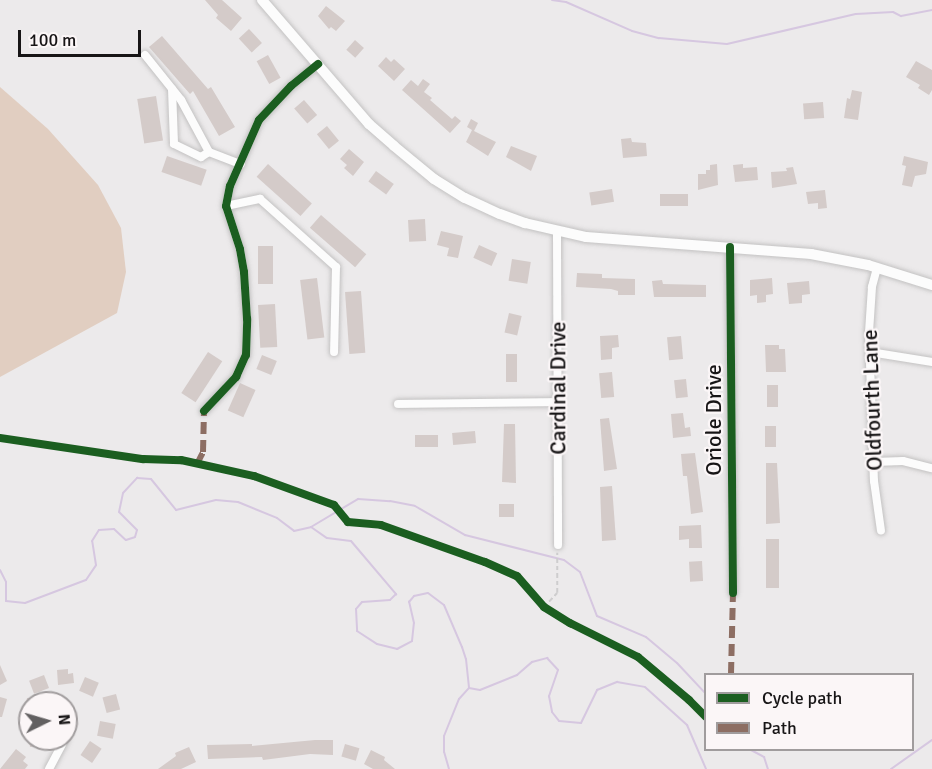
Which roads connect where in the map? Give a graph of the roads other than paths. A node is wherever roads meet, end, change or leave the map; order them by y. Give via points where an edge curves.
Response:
1 (262, 0) edge
2 (145, 55) dead end
3 (318, 64) junction
4 (172, 89) junction
5 (209, 152) junction
6 (241, 164) junction
7 (226, 206) junction
8 (557, 232) junction
9 (730, 247) junction
10 (877, 268) junction
11 (932, 285) edge
12 (870, 351) junction
13 (334, 352) dead end
14 (932, 362) edge
15 (559, 402) junction
16 (398, 404) dead end
17 (204, 411) dead end
18 (874, 462) junction
19 (932, 468) edge
20 (881, 531) dead end
21 (558, 545) dead end
22 (733, 593) dead end
23 (59, 751) edge
24 (49, 769) edge

1 - 3 main road
2 - 4 street
3 - 6 street via 259,120
3 - 8 main road via 369,124 434,179 500,214
4 - 5 street
4 - 5 street via 174,144 201,157
5 - 6 street
6 - 7 street
7 - 13 street via 260,199 336,267
7 - 17 street via 244,272 246,355 236,377
8 - 9 main road via 603,239
8 - 15 street, Cardinal Drive
9 - 10 main road via 811,254
9 - 22 street, Oriole Drive
10 - 11 main road
10 - 12 street, Oldfourth Lane via 870,312
12 - 14 street
12 - 18 street, Oldfourth Lane
15 - 16 street
15 - 21 street, Cardinal Drive
18 - 19 street via 903,461
18 - 20 street, Oldfourth Lane
23 - 24 street

